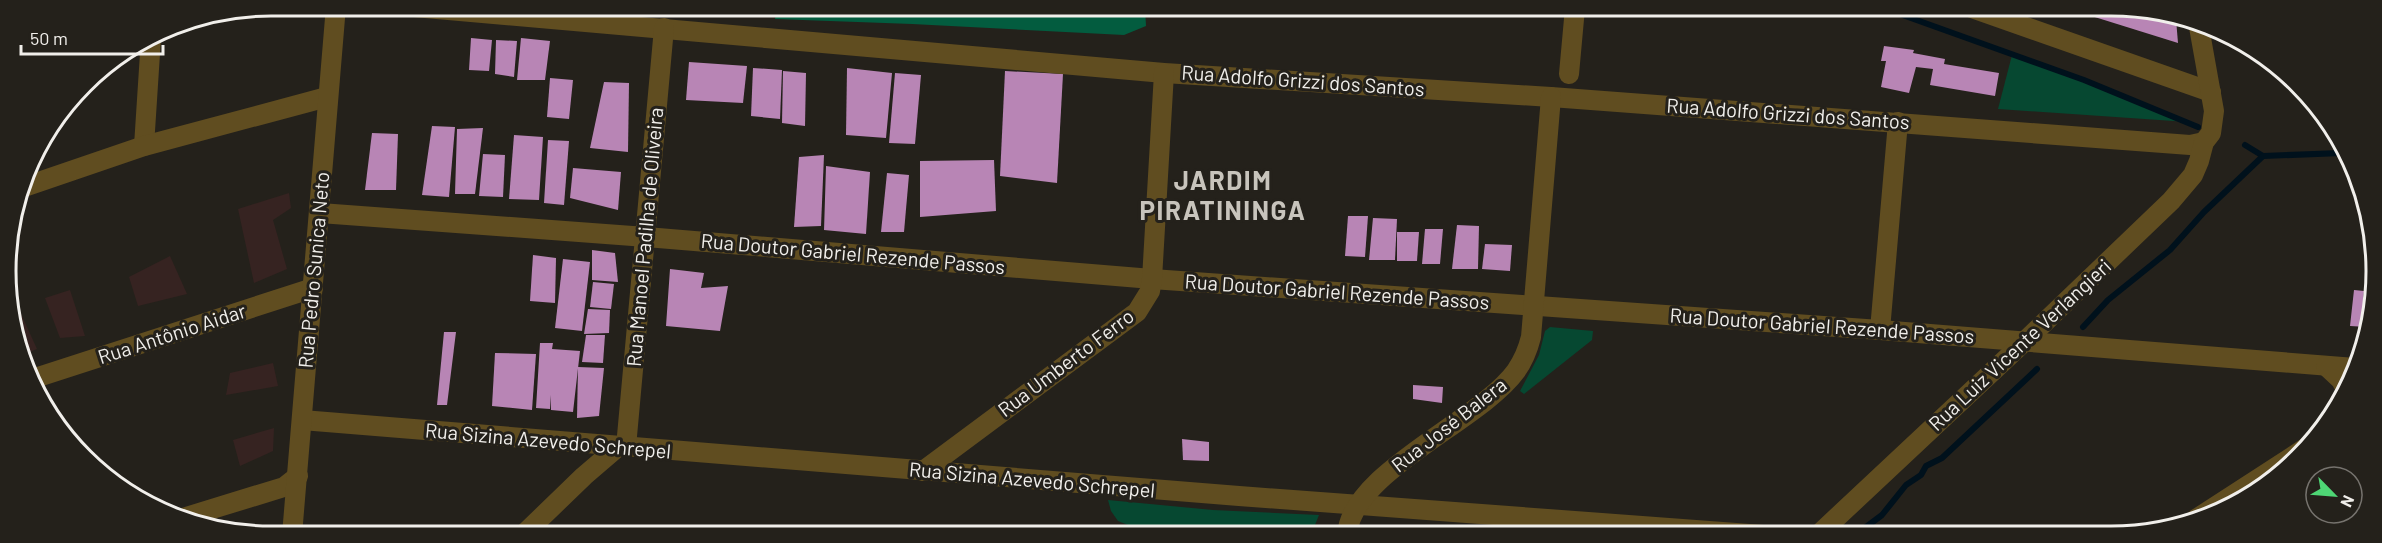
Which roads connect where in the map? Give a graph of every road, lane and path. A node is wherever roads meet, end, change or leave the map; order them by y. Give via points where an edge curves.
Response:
1 (335, 16) edge
2 (522, 16) edge
3 (1574, 16) edge
4 (1995, 16) edge
5 (664, 28) junction
6 (2200, 33) edge
7 (150, 48) edge
8 (1164, 73) junction
9 (1569, 74) dead end
10 (2211, 92) junction
11 (327, 97) junction
12 (1551, 97) junction
13 (1898, 122) junction
14 (2204, 142) junction
15 (144, 146) junction
16 (32, 185) edge
17 (320, 213) junction
18 (646, 237) junction
19 (1152, 279) junction
20 (313, 288) junction
21 (1533, 306) junction
22 (1880, 330) junction
23 (2024, 342) junction
24 (2326, 366) junction
25 (2347, 367) edge
26 (40, 377) edge
27 (2341, 380) edge
28 (302, 420) junction
29 (975, 431) junction
30 (574, 443) junction
31 (623, 446) junction
32 (923, 471) junction
33 (2268, 472) edge
34 (297, 476) junction
35 (584, 476) junction
36 (988, 476) junction
37 (2236, 493) edge
38 (1357, 505) junction
39 (194, 514) edge
40 (293, 526) edge
41 (532, 526) edge
42 (1348, 526) edge
43 (1641, 526) edge
44 (1828, 526) edge

1 - 11 street, Rua Pedro Sunica Neto
2 - 5 street, Rua Adolfo Grizzi dos Santos
3 - 9 street
4 - 10 street
5 - 8 street, Rua Adolfo Grizzi dos Santos
5 - 18 street, Rua Manoel Padilha de Oliveira
6 - 10 street, Rua Luiz Vicente Verlangieri
7 - 15 street
8 - 12 street, Rua Adolfo Grizzi dos Santos
8 - 19 street, Rua Umberto Ferro
10 - 14 street, Rua Luiz Vicente Verlangieri via 2213,122 2211,134
11 - 15 street
11 - 17 street, Rua Pedro Sunica Neto
12 - 13 street, Rua Adolfo Grizzi dos Santos
12 - 21 street, Rua José Balera
13 - 14 street, Rua Adolfo Grizzi dos Santos via 2190,145
13 - 22 street
14 - 23 street, Rua Luiz Vicente Verlangieri via 2193,175 2170,201
15 - 16 street
17 - 18 street, Rua Doutor Gabriel Rezende Passos
17 - 20 street, Rua Pedro Sunica Neto
18 - 19 street, Rua Doutor Gabriel Rezende Passos
18 - 31 street, Rua Manoel Padilha de Oliveira
19 - 21 street, Rua Doutor Gabriel Rezende Passos
19 - 29 street, Rua Umberto Ferro via 1150,291 1137,312
20 - 26 street, Rua Antônio Aidar
20 - 28 street, Rua Pedro Sunica Neto
21 - 22 street, Rua Doutor Gabriel Rezende Passos
21 - 38 street, Rua José Balera via 1528,348 1516,371 1384,476
22 - 23 street, Rua Doutor Gabriel Rezende Passos
23 - 24 street, Rua Doutor Gabriel Rezende Passos
23 - 44 street, Rua Luiz Vicente Verlangieri
24 - 25 street, Rua Doutor Gabriel Rezende Passos
24 - 27 street
28 - 30 street, Rua Sizina Azevedo Schrepel
28 - 34 street, Rua Pedro Sunica Neto
29 - 32 street, Rua Umberto Ferro
29 - 36 street via 966,454 968,463
30 - 31 street, Rua Sizina Azevedo Schrepel
30 - 35 street via 588,459
31 - 32 street, Rua Sizina Azevedo Schrepel
31 - 35 street
32 - 36 street, Rua Sizina Azevedo Schrepel
33 - 37 street
34 - 39 street via 284,487
34 - 40 street, Rua Pedro Sunica Neto
35 - 41 street
36 - 38 street, Rua Sizina Azevedo Schrepel
38 - 42 street, Rua José Balera
38 - 43 street, Rua Sizina Azevedo Schrepel

